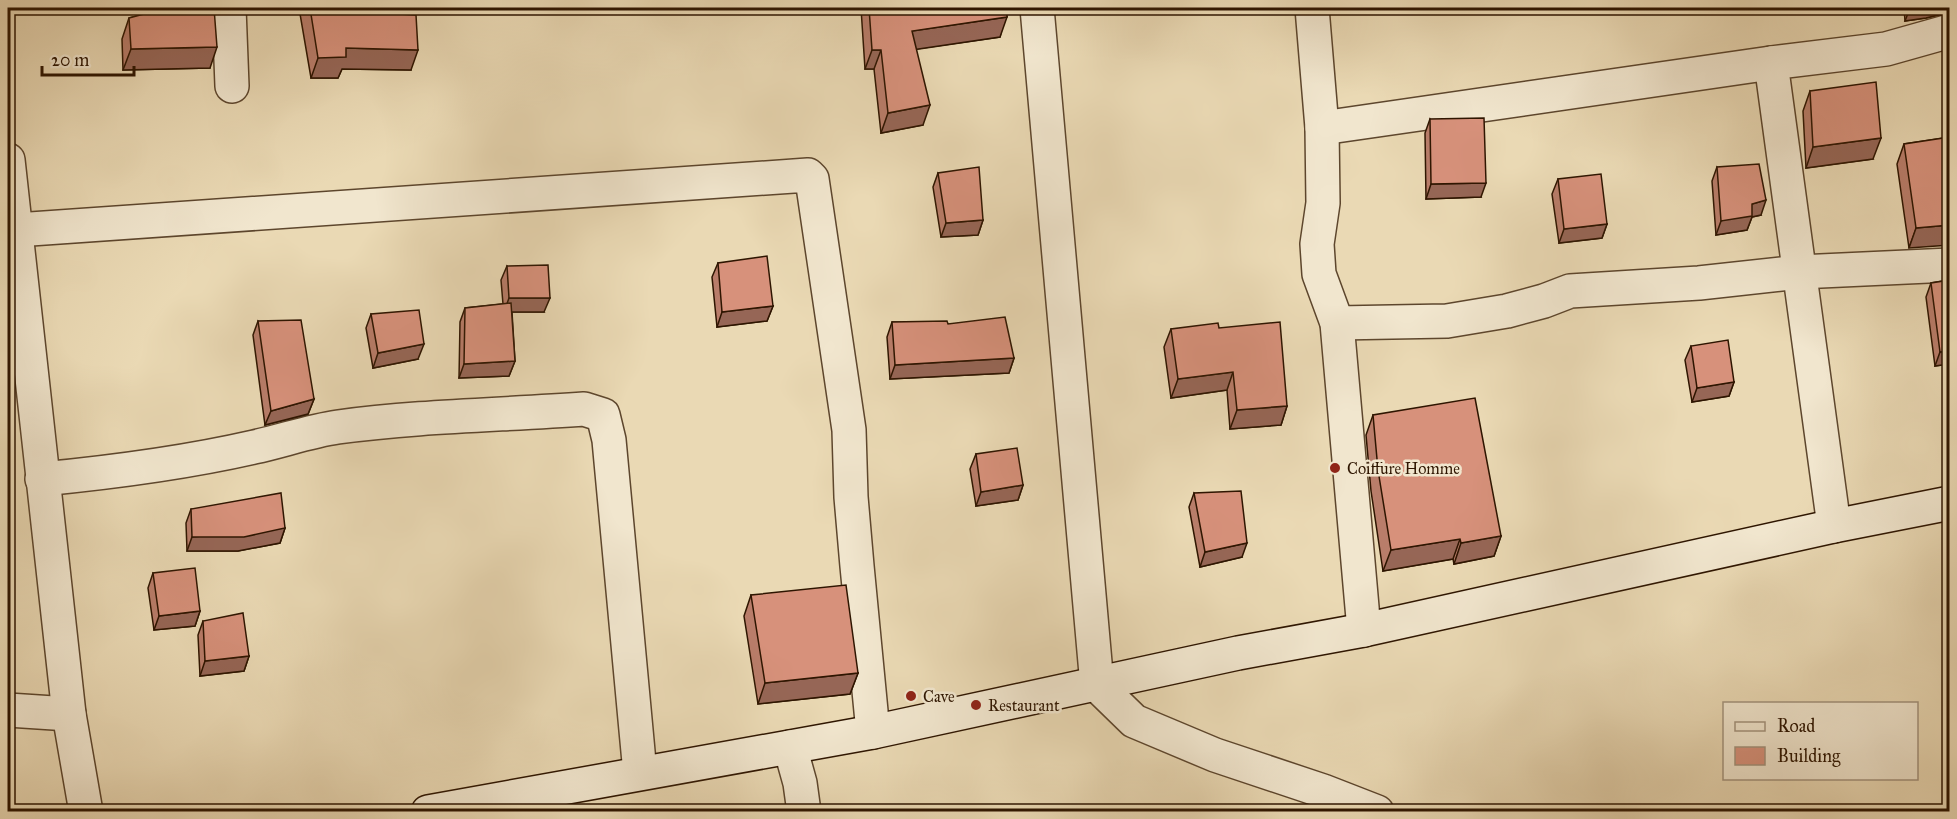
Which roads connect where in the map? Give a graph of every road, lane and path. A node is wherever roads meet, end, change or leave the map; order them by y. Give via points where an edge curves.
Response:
1 (229, 8) edge
2 (1036, 8) edge
3 (1312, 8) edge
4 (1950, 31) edge
5 (1771, 63) junction
6 (232, 86) dead end
7 (1322, 128) junction
8 (8, 160) edge
9 (15, 230) junction
10 (1950, 265) edge
11 (1799, 272) junction
12 (1337, 323) junction
13 (42, 479) junction
14 (1950, 503) edge
15 (1834, 526) junction
16 (1364, 630) junction
17 (1097, 685) junction
18 (8, 710) edge
19 (69, 714) junction
20 (873, 732) junction
21 (790, 747) junction
22 (640, 773) junction
23 (436, 811) edge
24 (86, 812) edge
25 (804, 812) edge
26 (1377, 812) edge

1 - 6 street
2 - 17 street
3 - 7 street
4 - 5 street via 1886,49
5 - 7 street
5 - 11 street
7 - 12 street via 1319,274
8 - 9 street
9 - 13 street
9 - 20 street via 808,175 812,180 849,430 851,497
10 - 11 street
11 - 12 street via 1570,291 1508,311 1447,321
11 - 15 street
12 - 16 street
13 - 19 street
13 - 22 street via 188,460 370,423 584,410 603,415 609,440
14 - 15 street
15 - 16 street
16 - 17 street
17 - 20 street
17 - 26 street via 1134,721 1215,755
18 - 19 street
19 - 24 street
20 - 21 street
21 - 22 street
21 - 25 street
22 - 23 street

